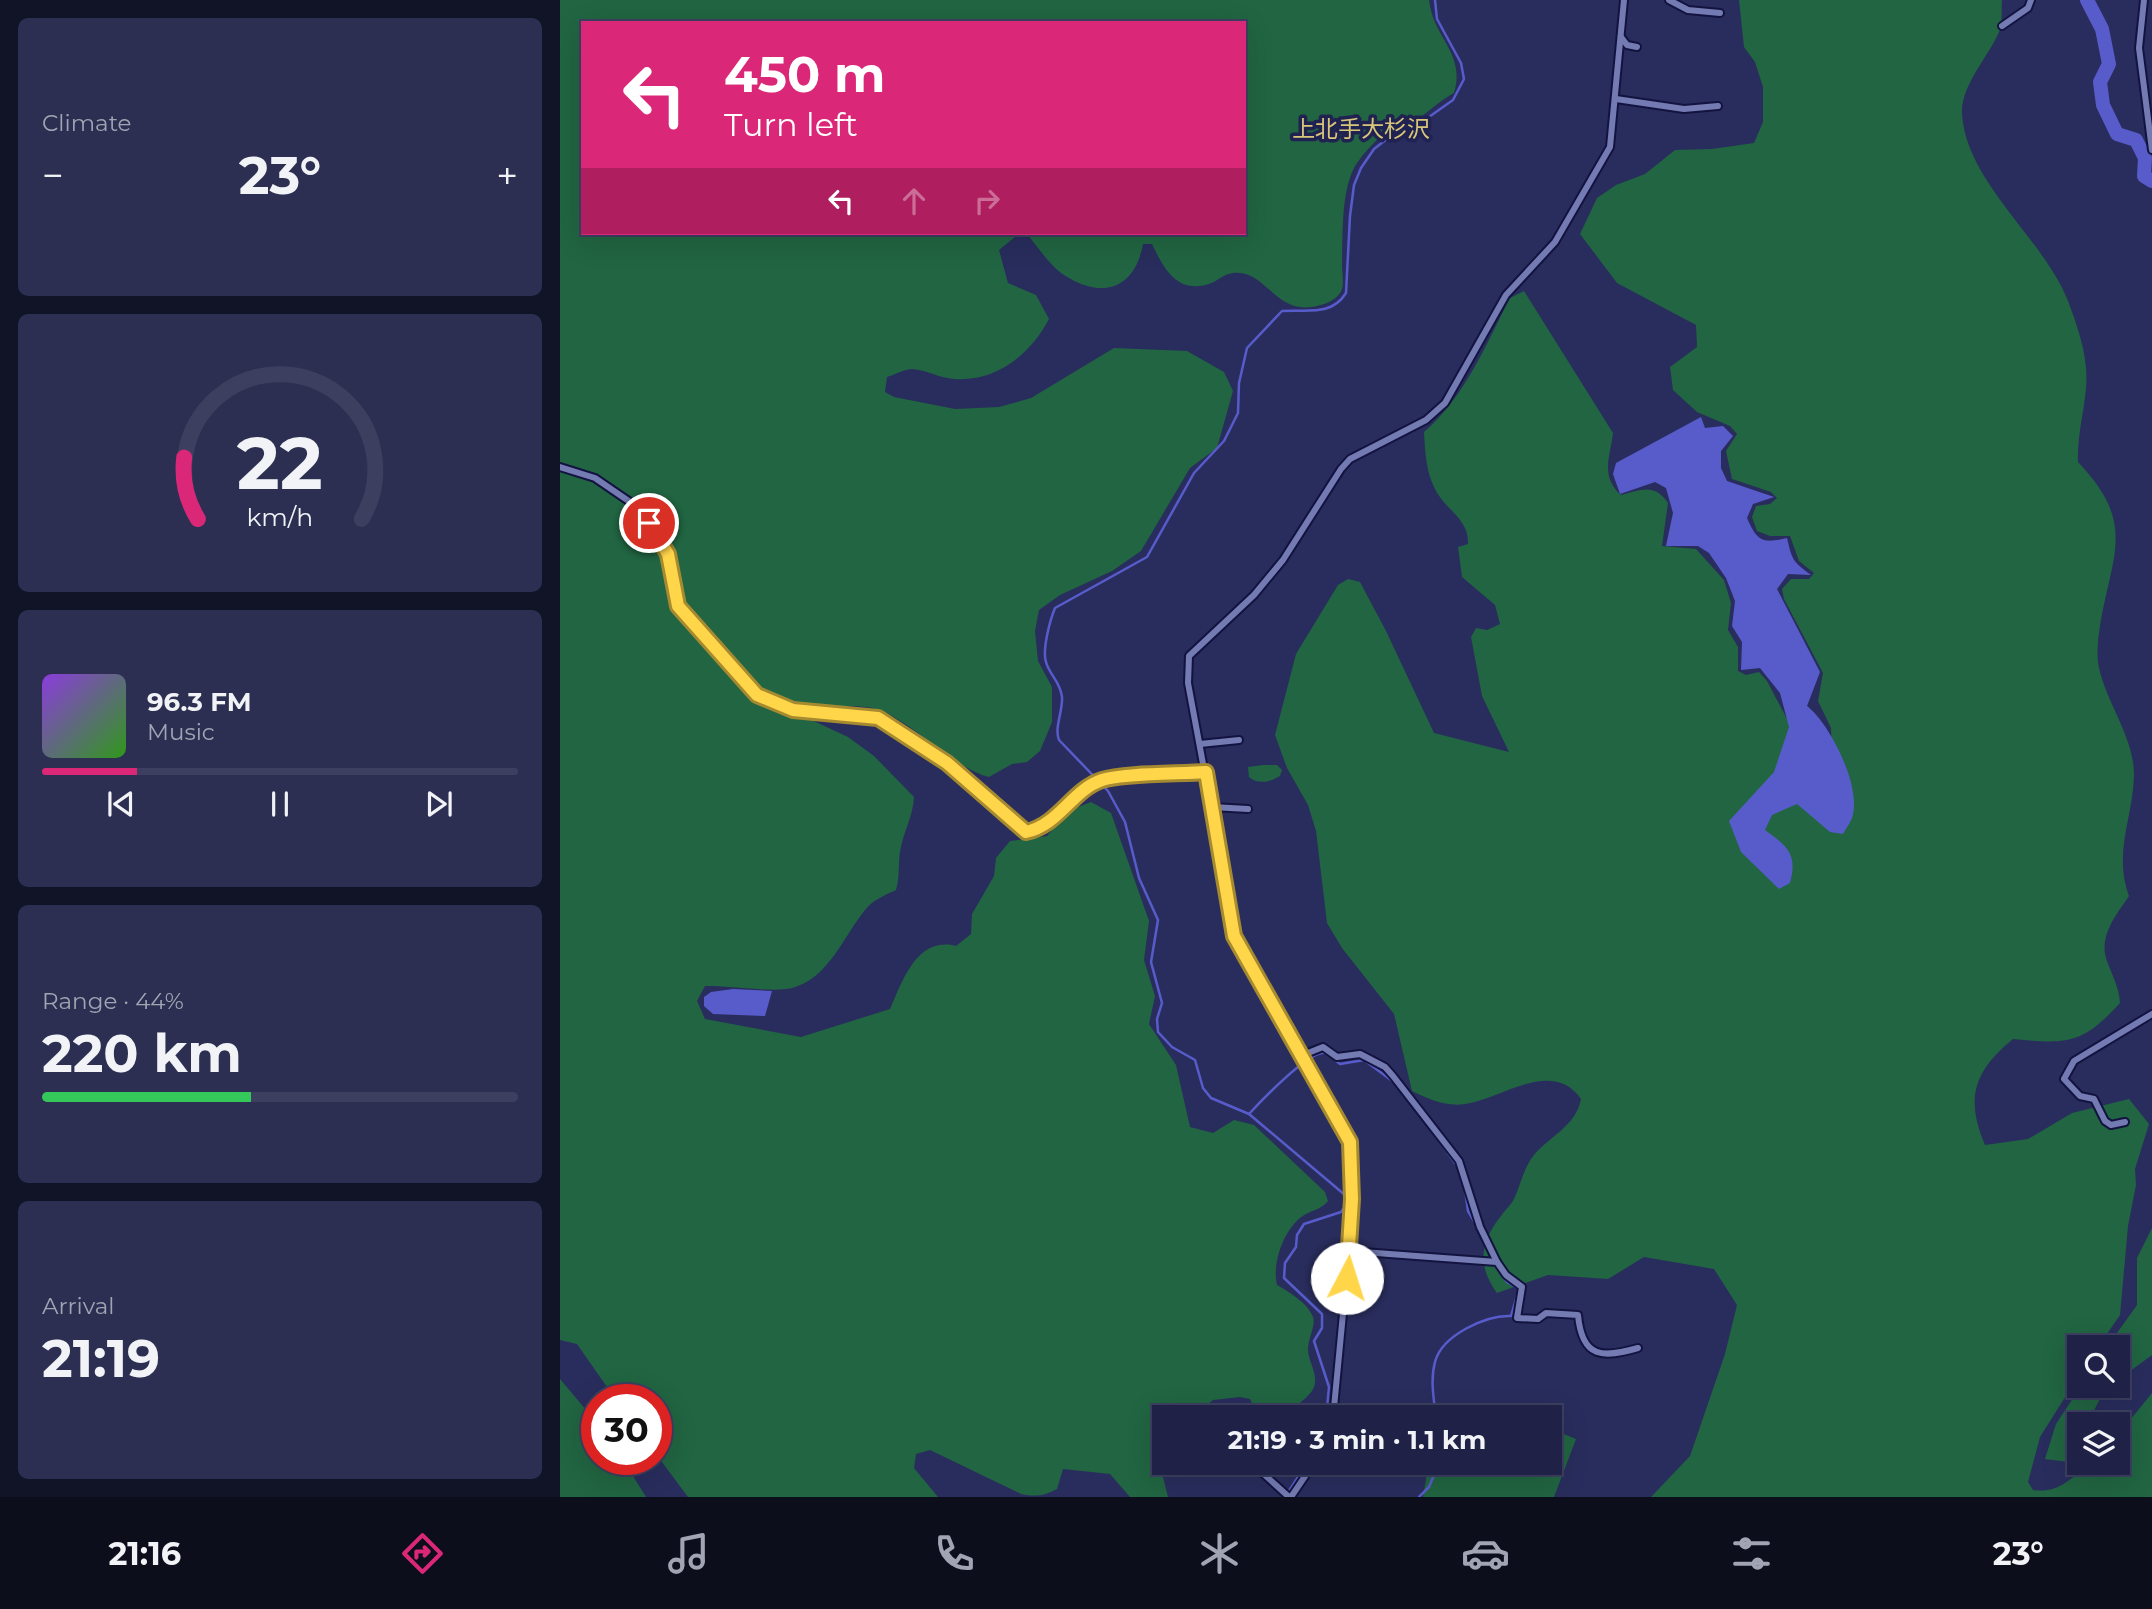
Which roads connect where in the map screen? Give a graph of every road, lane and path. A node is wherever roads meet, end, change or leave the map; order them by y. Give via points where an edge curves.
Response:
1 (1624, 0) edge
2 (1669, 0) edge
3 (2031, 0) edge
4 (2144, 0) edge
5 (1720, 13) dead end
6 (2003, 26) dead end
7 (1621, 37) junction
8 (1637, 47) dead end
9 (2143, 86) junction
10 (2152, 86) edge
11 (1616, 99) junction
12 (1718, 106) dead end
13 (2152, 150) edge
14 (560, 467) edge
15 (1239, 740) dead end
16 (1200, 744) junction
17 (1206, 772) junction
18 (1212, 807) junction
19 (1248, 809) dead end
20 (2152, 1013) edge
21 (1303, 1055) junction
22 (2125, 1122) dead end
23 (1349, 1251) junction
24 (1497, 1262) junction
25 (1638, 1348) dead end
26 (1334, 1405) edge
27 (1265, 1475) edge
28 (1305, 1475) edge
29 (1288, 1496) edge

1 - 7 street
2 - 5 street via 1688,10
3 - 6 street via 2028,8
4 - 9 street via 2139,48
7 - 8 street
7 - 11 street
9 - 10 street
9 - 13 street
11 - 12 street via 1684,109
11 - 16 street via 1611,147 1555,243 1493,315 1445,403 1426,420 1350,459 1276,569 1189,656 1188,683
14 - 17 street via 595,478 633,504 668,554 678,606 757,695 793,710 878,718 947,763 1026,832 1043,828 1069,802 1102,780
15 - 16 street
16 - 17 street
17 - 18 street
18 - 19 street
18 - 21 street via 1234,936
20 - 22 street via 2074,1061 2064,1079 2080,1096 2094,1099 2105,1121 2111,1125
21 - 23 street via 1352,1151
21 - 24 street via 1323,1046 1337,1057 1354,1052 1385,1067 1460,1161 1480,1227
23 - 24 street
23 - 26 street
24 - 25 street via 1522,1287 1517,1318 1538,1319 1546,1313 1578,1315 1581,1331 1600,1355
27 - 29 street
28 - 29 street

